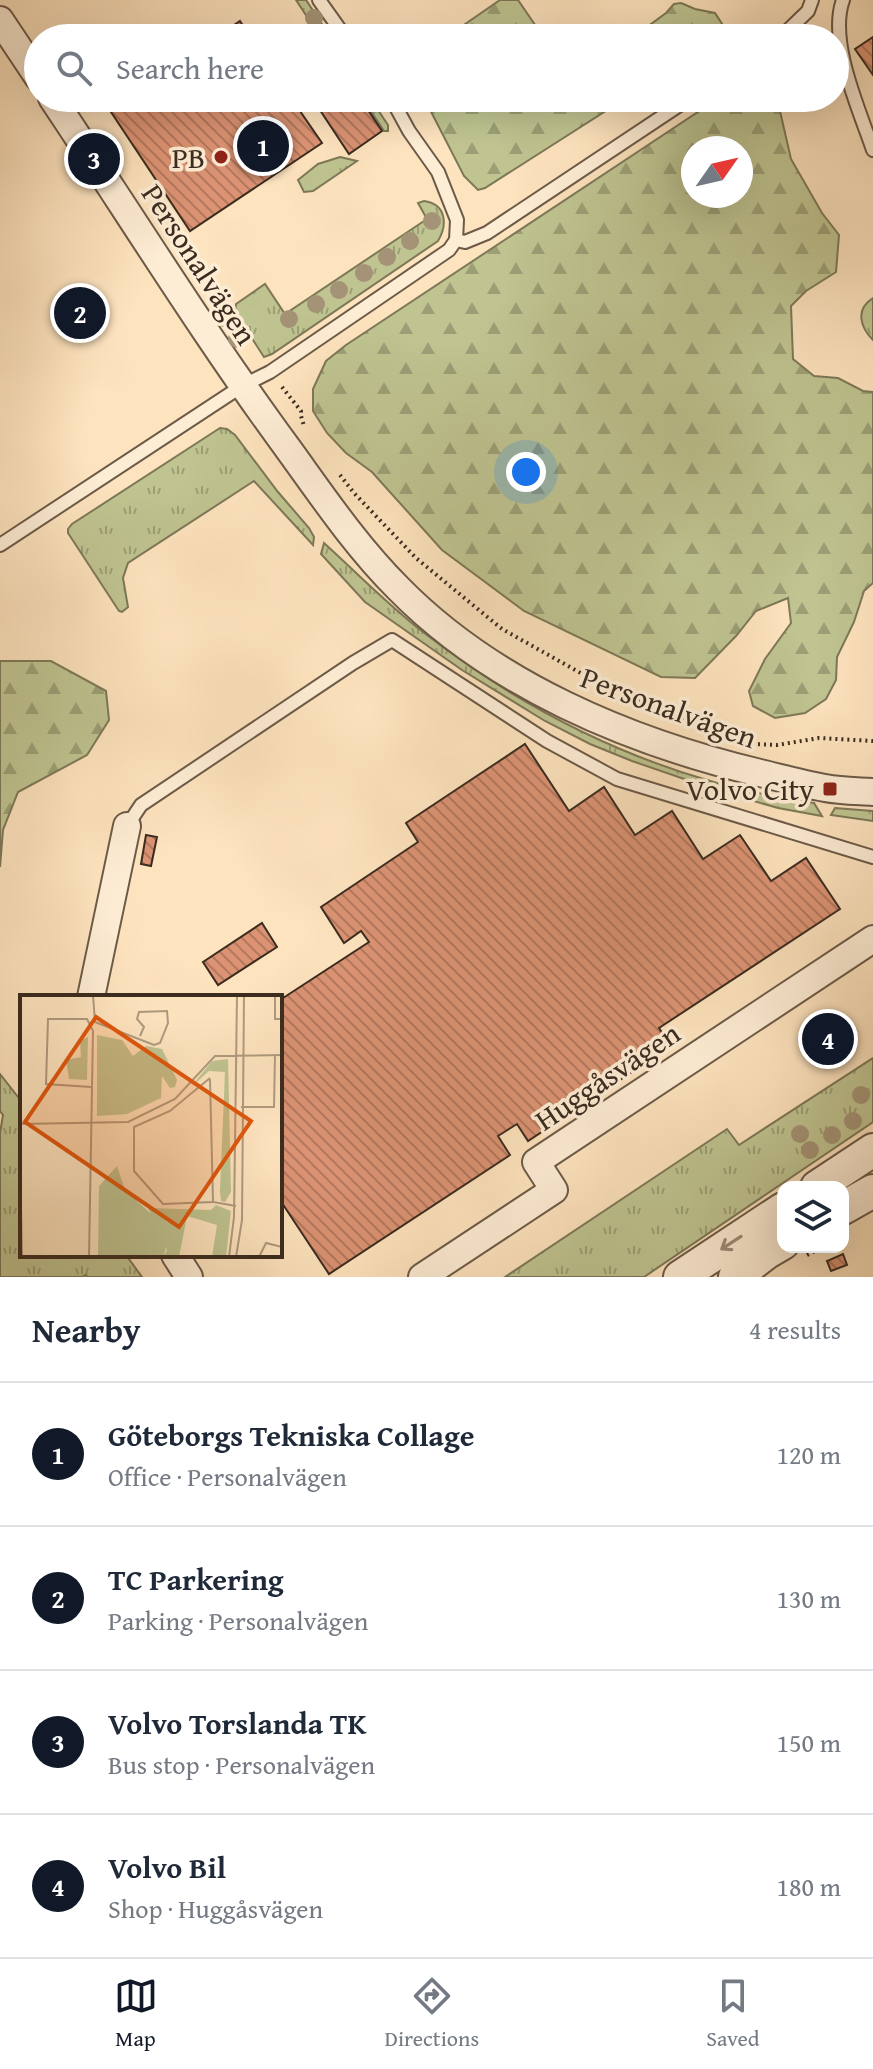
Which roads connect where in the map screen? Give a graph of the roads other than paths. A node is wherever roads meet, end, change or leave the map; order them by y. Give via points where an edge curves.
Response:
1 (319, 0) edge
2 (812, 0) edge
3 (843, 0) edge
4 (336, 24) edge
5 (795, 24) edge
6 (838, 24) edge
7 (2, 26) edge
8 (24, 57) edge
9 (849, 78) edge
10 (61, 112) edge
11 (399, 112) edge
12 (669, 112) edge
13 (873, 150) edge
14 (456, 240) junction
15 (242, 386) junction
16 (0, 545) edge
17 (873, 792) edge
18 (127, 826) joint
19 (873, 857) edge
20 (873, 939) edge
21 (91, 995) edge
22 (873, 1150) edge
23 (826, 1181) edge
24 (873, 1191) edge
25 (849, 1205) edge
26 (777, 1213) edge
27 (777, 1247) edge
28 (176, 1257) edge
29 (189, 1277) edge
30 (422, 1277) edge
31 (680, 1277) edge
32 (735, 1277) edge

1 - 4 lane
2 - 5 lane
3 - 6 lane
7 - 8 street
9 - 13 lane
10 - 15 street, Personalvägen
11 - 14 lane via 438,172 457,220
12 - 14 lane via 487,233
14 - 15 lane, Personalvägen via 449,250
15 - 16 lane
15 - 17 street, Personalvägen via 344,526 398,588 501,669 564,705 707,761 829,789
18 - 19 lane via 141,805 392,640 547,741 617,779
18 - 21 street
20 - 30 street, Huggåsvägen via 536,1162 554,1190
22 - 23 street
24 - 25 street
26 -> 31 street
27 - 32 street
28 - 29 street

